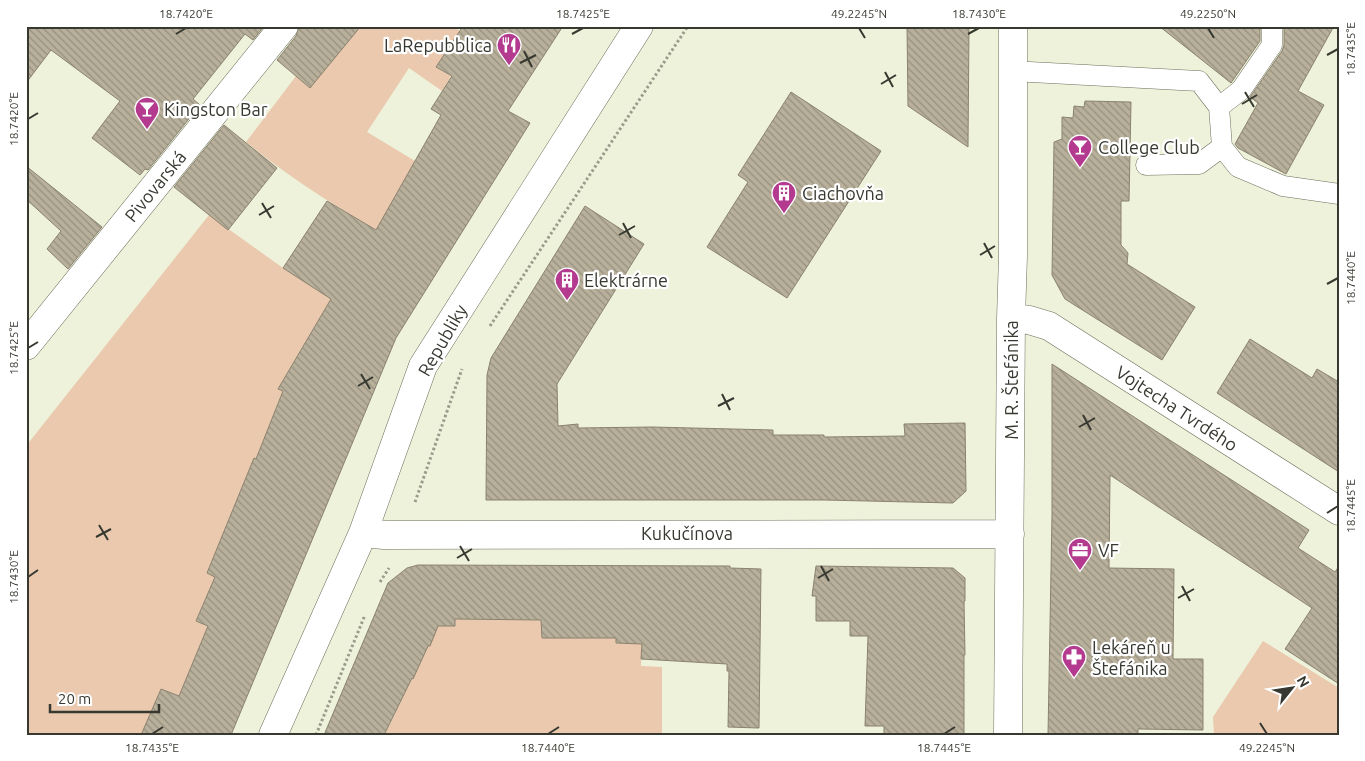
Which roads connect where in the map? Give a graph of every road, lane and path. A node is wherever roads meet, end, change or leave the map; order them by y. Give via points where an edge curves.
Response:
1 (284, 26) edge
2 (639, 26) edge
3 (688, 26) edge
4 (1014, 26) edge
5 (1272, 26) edge
6 (1013, 71) junction
7 (1219, 107) junction
8 (1222, 146) junction
9 (1146, 165) dead end
10 (1339, 194) edge
11 (1010, 318) junction
12 (490, 327) dead end
13 (26, 346) edge
14 (462, 369) dead end
15 (413, 508) dead end
16 (1339, 511) edge
17 (363, 533) junction
18 (1010, 534) junction
19 (390, 566) dead end
20 (378, 584) dead end
21 (367, 611) dead end
22 (273, 735) edge
23 (316, 735) edge
24 (1008, 735) edge

1 - 13 street, Pivovarská
2 - 17 street, Republiky via 423,366
3 - 12 path
4 - 6 street, M. R. Štefánika
5 - 7 lane via 1272,45 1241,90
6 - 7 lane via 1199,81
6 - 11 street, M. R. Štefánika
7 - 8 lane
8 - 9 lane via 1199,164
8 - 10 lane via 1238,167 1283,186
11 - 16 street, Vojtecha Tvrdého via 1050,326
11 - 18 street, M. R. Štefánika
14 - 15 path
17 - 18 street, Kukučínova
17 - 22 street, Republiky
18 - 24 street, M. R. Štefánika
19 - 20 path
21 - 23 path

